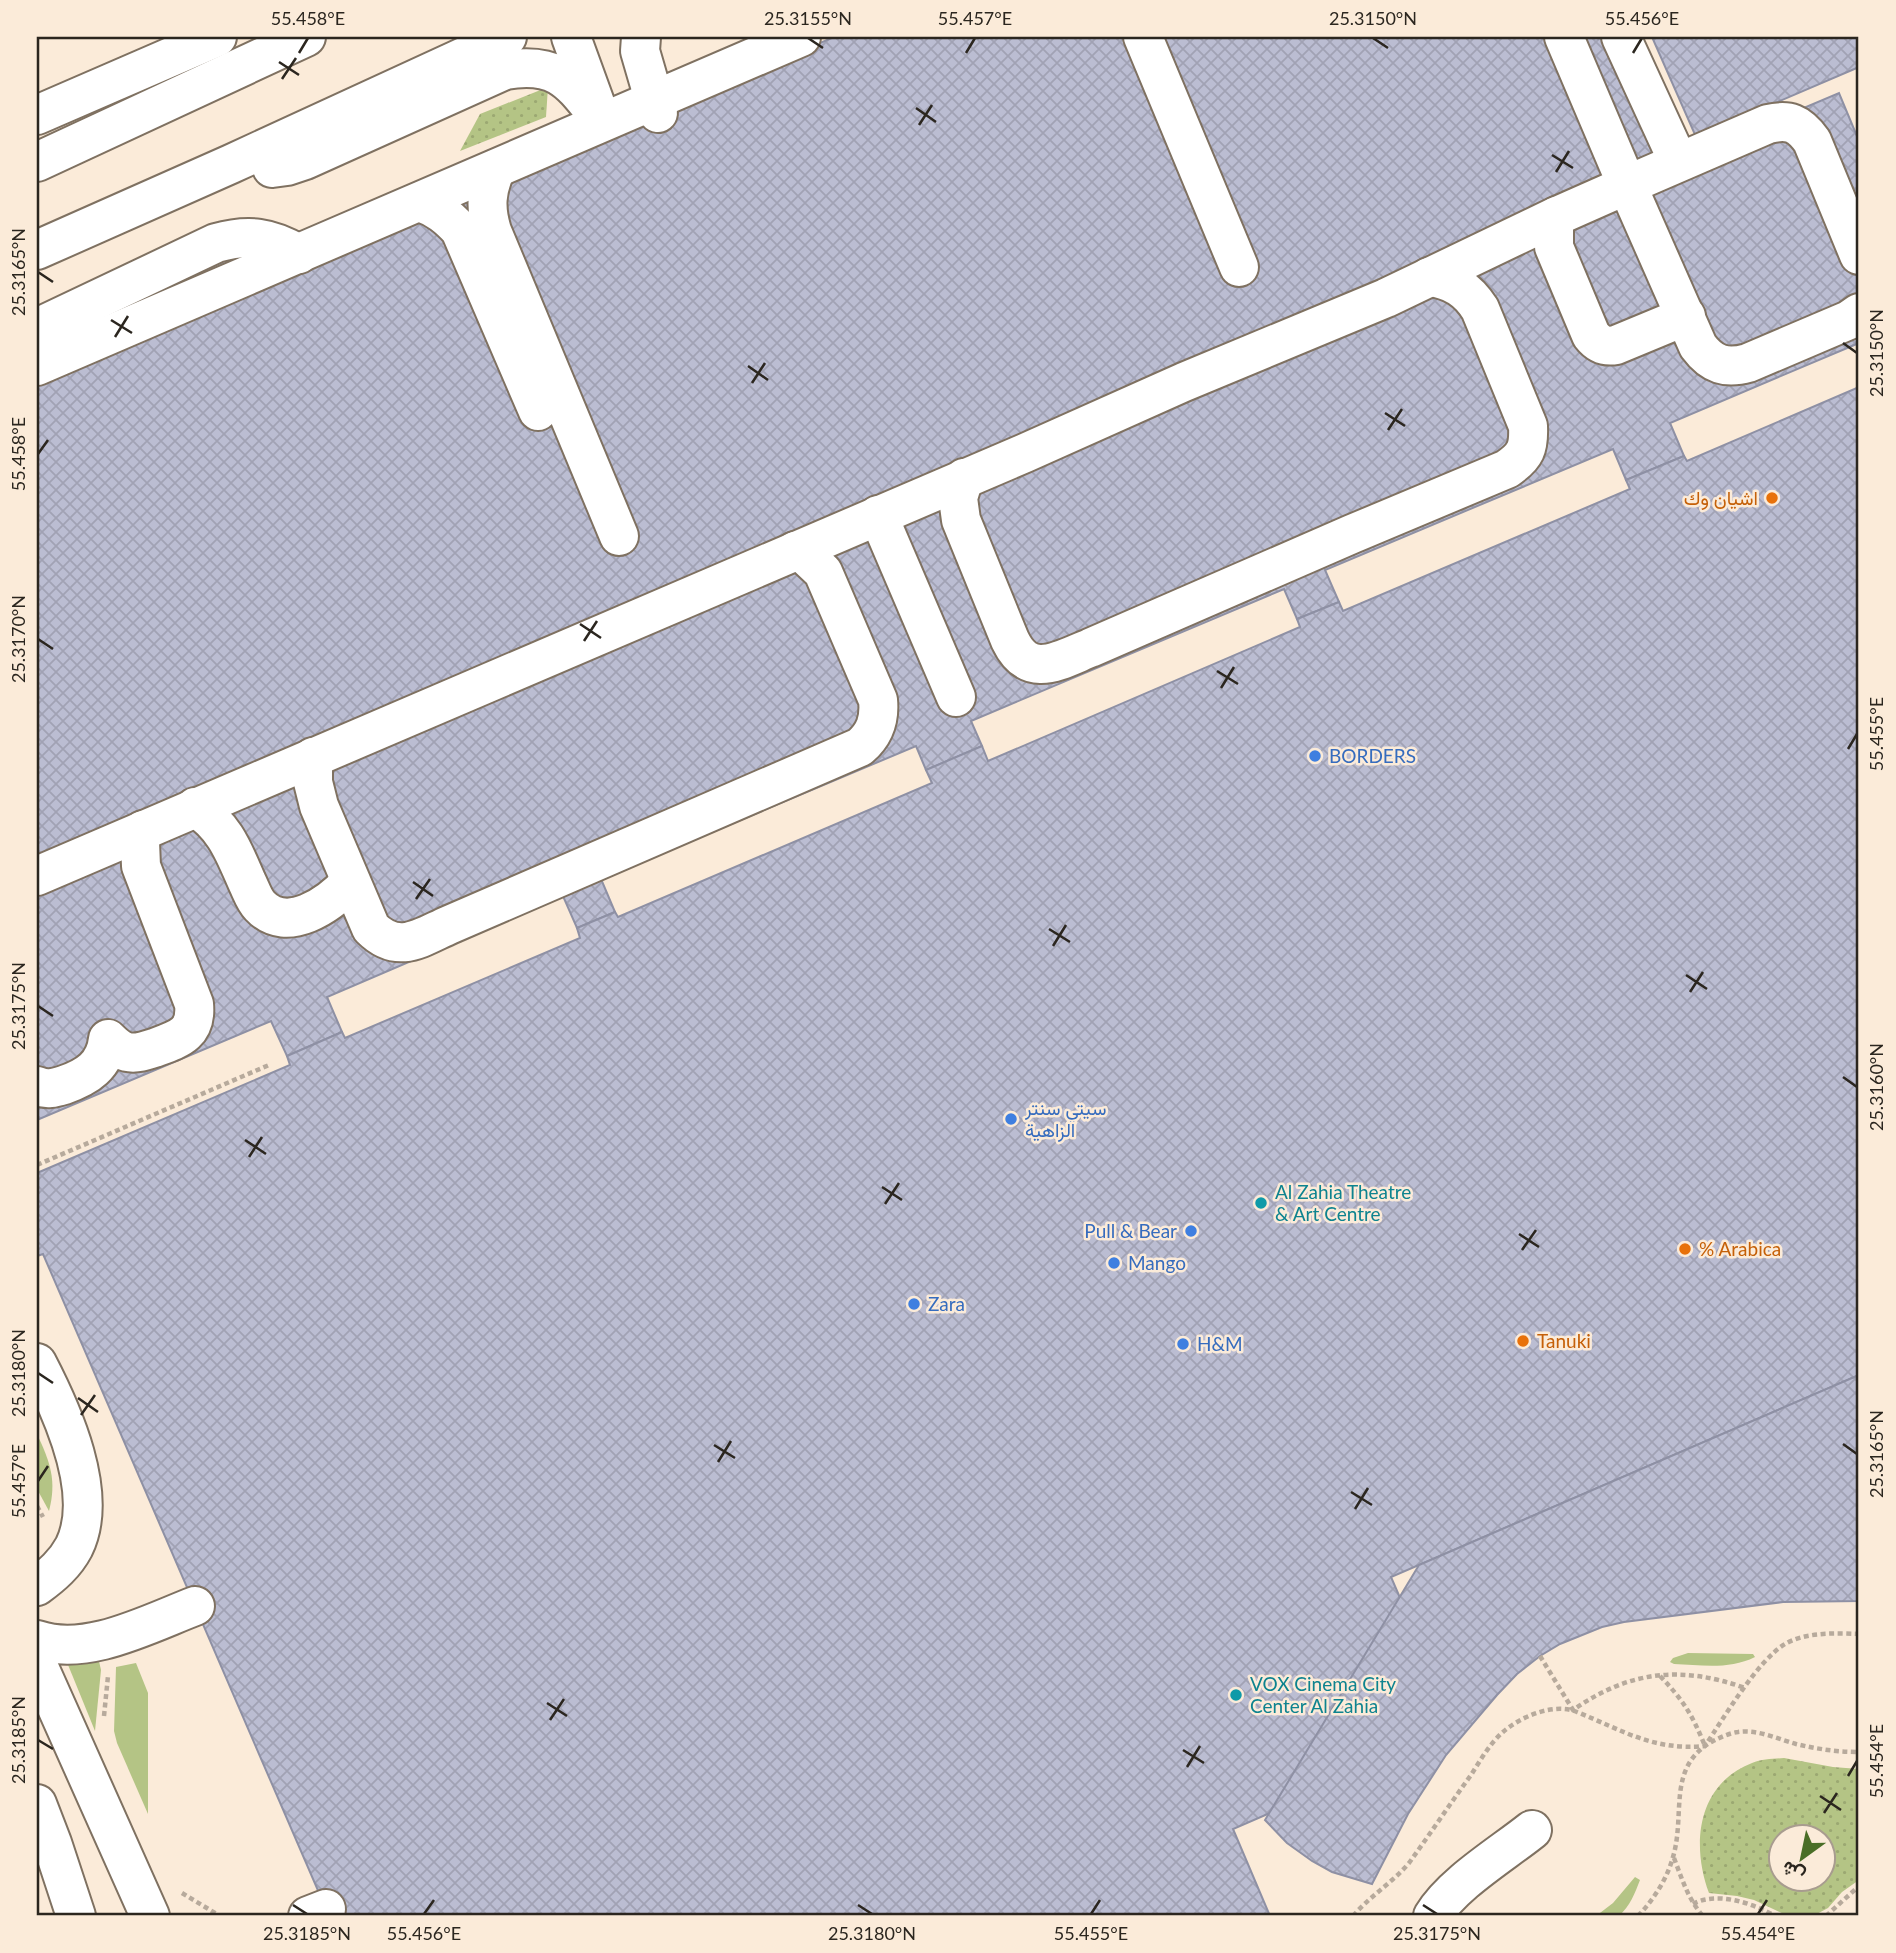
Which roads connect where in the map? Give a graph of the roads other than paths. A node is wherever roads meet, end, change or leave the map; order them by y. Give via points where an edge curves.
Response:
1 (217, 37) edge
2 (306, 37) edge
3 (507, 37) edge
4 (571, 37) edge
5 (640, 37) edge
6 (801, 37) edge
7 (1143, 37) edge
8 (1171, 37) edge
9 (1564, 37) edge
10 (1620, 37) edge
11 (658, 113) dead end
12 (37, 115) edge
13 (1678, 161) dead end
14 (37, 162) edge
15 (231, 164) junction
16 (496, 169) junction
17 (1628, 185) junction
18 (420, 202) junction
19 (1557, 216) junction
20 (37, 250) edge
21 (299, 254) junction
22 (1859, 254) edge
23 (1430, 277) junction
24 (1859, 313) edge
25 (1686, 316) junction
26 (37, 328) edge
27 (37, 366) edge
28 (964, 478) junction
29 (878, 515) junction
30 (795, 551) junction
31 (956, 697) dead end
32 (313, 757) junction
33 (195, 807) junction
34 (143, 830) junction
35 (37, 876) edge
36 (350, 882) junction
37 (37, 1086) edge
38 (37, 1363) edge
39 (37, 1586) edge
40 (195, 1606) dead end
41 (37, 1640) edge
42 (37, 1663) edge
43 (37, 1804) edge
44 (1532, 1830) dead end
45 (37, 1864) edge
46 (69, 1916) edge
47 (76, 1916) edge
48 (150, 1916) edge
49 (1433, 1916) edge

1 - 12 street
2 - 14 street
3 - 15 street
4 - 15 street via 602,121 562,76 544,68 524,67 505,70 287,166 269,169
5 - 11 street
6 - 16 street
7 - 8 street via 1251,263
9 - 17 street
10 - 13 street
15 - 20 street
16 - 18 street
16 - 18 street via 489,183 487,215 607,538 460,230 435,208
17 - 19 street
17 - 22 street via 1768,124 1793,123 1812,141
17 - 25 street
18 - 21 street
19 - 23 street
19 - 25 street via 1554,247 1595,341 1616,345
21 - 26 street via 284,245 250,237 224,241
21 - 27 street
23 - 28 street
23 - 28 street via 1454,283 1480,309 1528,426 1525,452 1507,469 1046,665 1023,659 1010,640 961,520 958,498
24 - 25 street via 1737,366 1726,366 1705,355
28 - 29 street
29 - 30 street
29 - 31 street
30 - 32 street
30 - 36 street via 823,572 878,700 874,732 860,747 403,943 380,937 371,928
32 - 33 street
32 - 36 street via 316,794
33 - 34 street
33 - 36 street via 223,832 255,899 267,912 284,918 311,911
34 - 35 street
34 - 37 street via 140,854 144,877 194,1004 192,1025 181,1037 143,1052 127,1052 108,1040 103,1057 81,1079 51,1088
38 - 39 street via 70,1435 83,1516 66,1560
40 - 41 street via 100,1642 62,1645
42 - 48 street
43 - 47 street
44 - 49 street via 1457,1887
45 - 46 street

